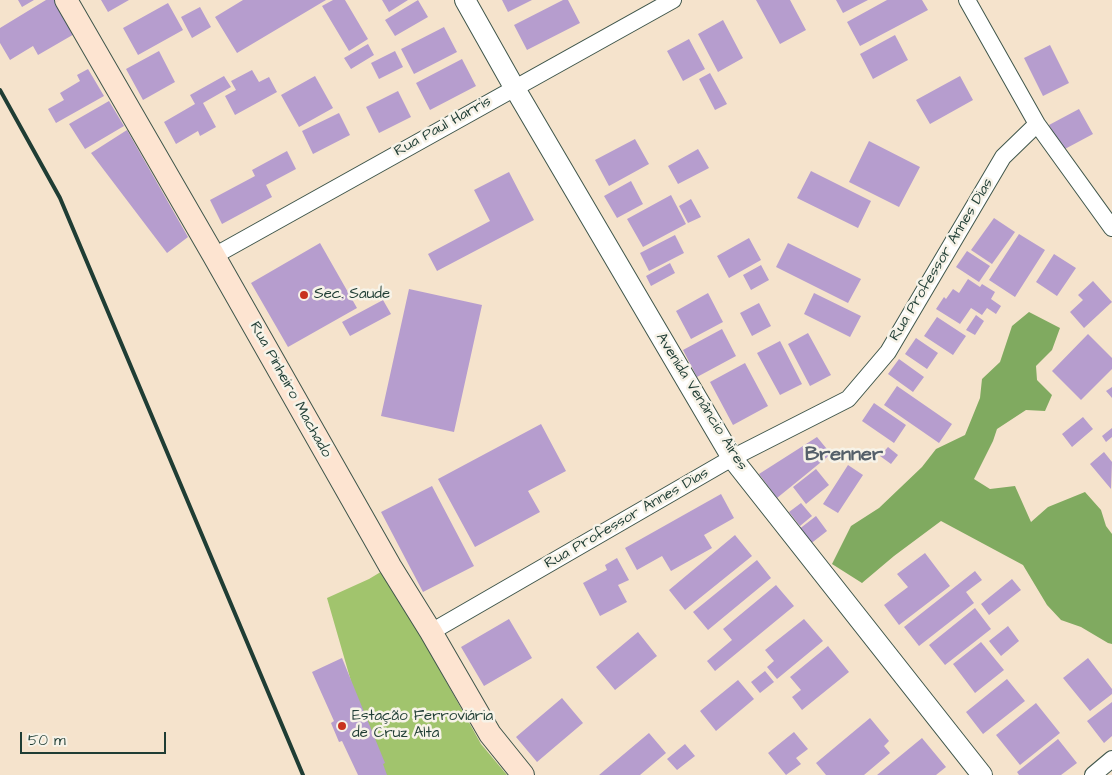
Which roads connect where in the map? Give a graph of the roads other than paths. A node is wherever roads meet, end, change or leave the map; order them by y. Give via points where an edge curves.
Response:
1 (66, 0) edge
2 (464, 0) edge
3 (673, 0) edge
4 (968, 0) edge
5 (514, 87) junction
6 (1037, 124) junction
7 (1112, 228) edge
8 (214, 256) junction
9 (732, 458) junction
10 (430, 632) junction
11 (1112, 759) edge
12 (523, 775) edge
13 (982, 775) edge
14 (1092, 775) edge

1 - 8 main road, Rua Pinheiro Machado
2 - 5 street, Avenida Venâncio Aires
3 - 5 street, Rua Paul Harris
4 - 6 street
5 - 8 street, Rua Paul Harris
5 - 9 street, Avenida Venâncio Aires
6 - 7 street
6 - 9 street, Rua Professor Annes Dias via 1004,157 888,352 848,399
8 - 10 main road, Rua Pinheiro Machado
9 - 10 street, Rua Professor Annes Dias
9 - 13 street, Avenida Venâncio Aires
10 - 12 main road, Rua Pinheiro Machado via 490,734
11 - 14 street

